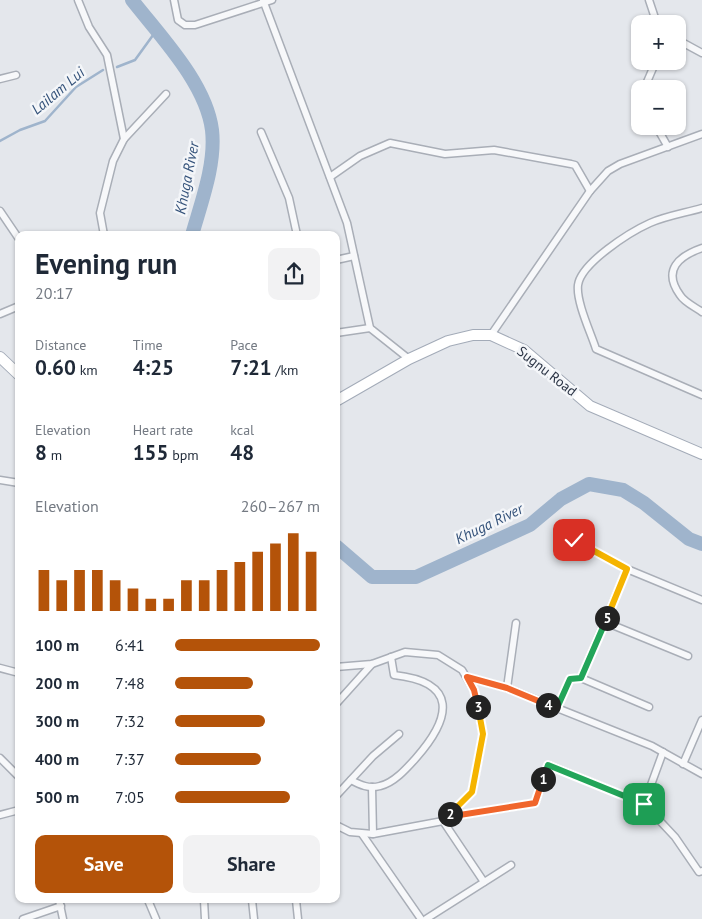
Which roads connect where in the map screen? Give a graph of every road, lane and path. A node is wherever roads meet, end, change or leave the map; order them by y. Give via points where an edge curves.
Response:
1 (78, 0) edge
2 (174, 0) edge
3 (272, 0) edge
4 (649, 0) edge
5 (264, 1) edge
6 (654, 15) edge
7 (686, 44) edge
8 (702, 53) edge
9 (16, 75) dead end
10 (0, 78) edge
11 (166, 94) dead end
12 (261, 132) dead end
13 (702, 134) edge
14 (661, 135) edge
15 (124, 139) junction
16 (668, 147) junction
17 (330, 177) junction
18 (590, 191) junction
19 (702, 208) edge
20 (0, 212) edge
21 (103, 231) edge
22 (296, 231) edge
23 (15, 233) edge
24 (702, 248) edge
25 (354, 256) junction
26 (340, 259) edge
27 (15, 308) edge
28 (702, 312) edge
29 (0, 314) edge
30 (370, 328) junction
31 (340, 333) edge
32 (491, 335) junction
33 (0, 357) edge
34 (409, 359) junction
35 (15, 371) edge
36 (702, 396) edge
37 (340, 399) edge
38 (702, 454) edge
39 (0, 480) edge
40 (15, 482) edge
41 (574, 540) dead end
42 (627, 569) junction
43 (702, 600) edge
44 (605, 622) junction
45 (516, 623) dead end
46 (688, 656) dead end
47 (391, 657) junction
48 (372, 664) junction
49 (340, 667) edge
50 (0, 668) edge
51 (15, 672) edge
52 (467, 677) junction
53 (581, 678) junction
54 (507, 688) junction
55 (340, 700) edge
56 (649, 707) dead end
57 (557, 708) junction
58 (702, 720) edge
59 (399, 734) dead end
60 (663, 752) junction
61 (0, 758) edge
62 (683, 764) junction
63 (15, 772) edge
64 (702, 774) edge
65 (351, 780) junction
66 (372, 787) junction
67 (340, 792) edge
68 (644, 804) junction
69 (15, 811) edge
70 (0, 815) edge
71 (445, 819) junction
72 (340, 827) edge
73 (362, 834) junction
74 (373, 834) junction
75 (511, 865) dead end
76 (702, 871) edge
77 (484, 882) junction
78 (60, 903) edge
79 (149, 903) edge
80 (204, 903) edge
81 (252, 903) edge
82 (296, 903) edge
83 (24, 919) edge
84 (63, 919) edge
85 (156, 919) edge
86 (205, 919) edge
87 (254, 919) edge
88 (298, 919) edge
89 (421, 919) edge
90 (426, 919) edge

1 - 15 street via 89,27 107,55
2 - 5 street via 178,20 186,25 195,25
3 - 5 street
4 - 6 street
5 - 17 street
7 - 8 street
9 - 10 street
11 - 15 street
12 - 22 street via 289,198
13 - 16 street
14 - 16 street
15 - 21 street via 105,186 100,213
16 - 18 street via 608,171
17 - 18 street via 360,156 390,143 445,154 494,150 571,164 575,165
17 - 25 street
18 - 32 street
19 - 36 street via 650,223 617,243 587,268 578,284 596,349
20 - 23 street
24 - 28 street via 676,261 673,280 680,296
25 - 26 street
25 - 30 street
27 - 29 street
30 - 31 street
30 - 34 street
32 - 34 main road, Sugnu Road via 448,341
32 - 38 main road, Sugnu Road via 524,350 590,406
33 - 35 main road
34 - 37 main road, Sugnu Road
39 - 40 street
41 - 42 street
42 - 43 street
42 - 44 street
44 - 46 street
44 - 53 street
45 - 54 street
47 - 48 street
47 - 52 street via 405,652 438,654
47 - 66 street via 394,675 415,677 436,688 440,694 442,718 430,742 410,764 389,783
48 - 49 street
48 - 55 street
50 - 51 street
52 - 54 street
52 - 71 street via 474,690 483,734 472,792
53 - 56 street
53 - 57 street via 570,679
54 - 57 street
57 - 60 street
58 - 62 street
59 - 65 street via 372,756
60 - 62 street
60 - 68 street
61 - 63 street
62 - 64 street
65 - 66 street via 361,786
65 - 67 street
66 - 74 street
68 - 71 street via 548,765 535,803
68 - 76 street via 675,837 699,872
69 - 70 street
71 - 74 street
71 - 77 street
72 - 73 street
73 - 74 street
73 - 89 street
75 - 77 street
77 - 90 street
78 - 83 street
78 - 84 street
79 - 85 street
80 - 86 street
81 - 87 street
82 - 88 street

